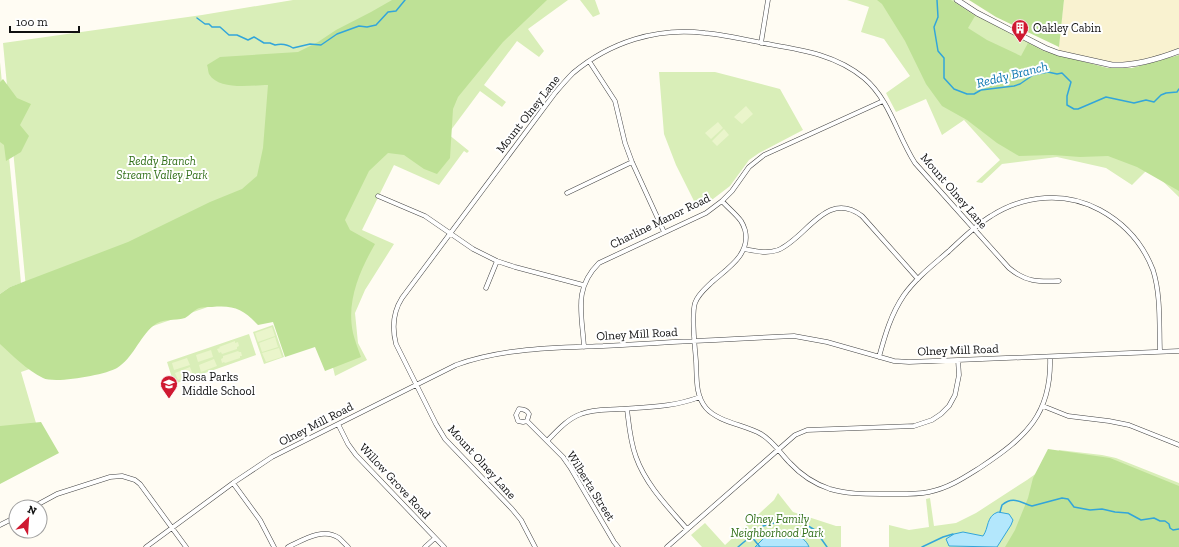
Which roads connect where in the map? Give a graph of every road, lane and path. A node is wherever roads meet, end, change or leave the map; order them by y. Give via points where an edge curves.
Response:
1 (768, 0) edge
2 (957, 0) edge
3 (760, 43) junction
4 (1179, 51) edge
5 (589, 61) junction
6 (883, 102) junction
7 (632, 162) junction
8 (567, 193) dead end
9 (378, 196) dead end
10 (722, 201) junction
11 (974, 229) junction
12 (664, 232) junction
13 (450, 233) junction
14 (744, 249) junction
15 (498, 261) junction
16 (918, 279) junction
17 (1059, 280) dead end
18 (583, 285) junction
19 (486, 288) dead end
20 (695, 341) junction
21 (584, 347) junction
22 (1160, 351) junction
23 (1179, 351) edge
24 (879, 357) junction
25 (1050, 357) junction
26 (958, 360) junction
27 (416, 385) junction
28 (700, 397) junction
29 (1043, 406) junction
30 (627, 409) junction
31 (527, 421) dead end
32 (338, 424) junction
33 (547, 441) junction
34 (1179, 445) edge
35 (778, 450) junction
36 (233, 484) junction
37 (48, 499) edge
38 (173, 528) junction
39 (687, 529) junction
40 (435, 538) junction
41 (146, 547) edge
42 (186, 547) edge
43 (274, 547) edge
44 (288, 547) edge
45 (348, 547) edge
46 (426, 547) edge
47 (444, 547) edge
48 (535, 547) edge
49 (618, 547) edge
50 (667, 547) edge

1 - 3 street
2 - 4 street via 1045,48 1112,65 1135,64
3 - 5 street, Mount Olney Lane via 705,33 664,32 622,43
3 - 6 street, Mount Olney Lane via 811,52 839,62 865,79
5 - 7 street via 615,101
5 - 13 street, Mount Olney Lane via 572,74 555,93
6 - 10 street, Charline Manor Road via 764,155 749,167
6 - 11 street, Mount Olney Lane via 915,163
7 - 8 street
7 - 12 street
9 - 13 street via 425,216
10 - 12 street, Charline Manor Road via 706,213
10 - 14 street via 744,225
11 - 16 street
11 - 17 street, Mount Olney Lane via 1018,276 1034,281
11 - 22 street via 1005,208 1032,199 1049,197 1076,200 1109,215 1136,239 1152,269 1158,294
12 - 18 street, Charline Manor Road via 599,263
13 - 15 street
13 - 27 street, Mount Olney Lane via 398,304 393,322 396,344
14 - 16 street via 762,252 778,250 790,243 822,214 832,209 846,208 862,216
14 - 20 street via 736,262 698,296 693,310
15 - 18 street
15 - 19 street
16 - 24 street via 894,312
18 - 21 street, Charline Manor Road via 581,296
20 - 21 street, Olney Mill Road
20 - 24 street, Olney Mill Road via 794,336 827,342
20 - 28 street via 697,389
21 - 27 street, Olney Mill Road via 502,353 463,363
22 - 23 street, Olney Mill Road
22 - 25 street, Olney Mill Road
24 - 26 street, Olney Mill Road via 909,362
25 - 26 street, Olney Mill Road
25 - 29 street via 1049,383
26 - 35 street via 959,375 955,395 949,406 932,420 914,426 807,430 795,435
27 - 32 street, Olney Mill Road
27 - 48 street, Mount Olney Lane via 445,439 512,509 521,520
28 - 30 street via 670,406
28 - 35 street via 705,407 713,414 761,434
29 - 34 street via 1068,416 1129,425
29 - 35 street via 1032,424 1006,450 961,480 927,493 852,494 832,490 809,479 791,465
30 - 33 street via 580,414 567,421
30 - 39 street via 632,443 641,470 654,491
31 - 33 street, Wilberta Street
32 - 36 street, Olney Mill Road via 272,457
32 - 40 street, Willow Grove Road via 356,455
33 - 49 street, Wilberta Street via 570,467
35 - 39 street
36 - 38 street, Olney Mill Road
36 - 43 street via 260,520
37 - 38 street via 71,488 122,476 140,484
38 - 41 street, Olney Mill Road
38 - 42 street
39 - 50 street
40 - 46 street
40 - 47 street, Willow Grove Road
44 - 45 street via 324,534 339,538

